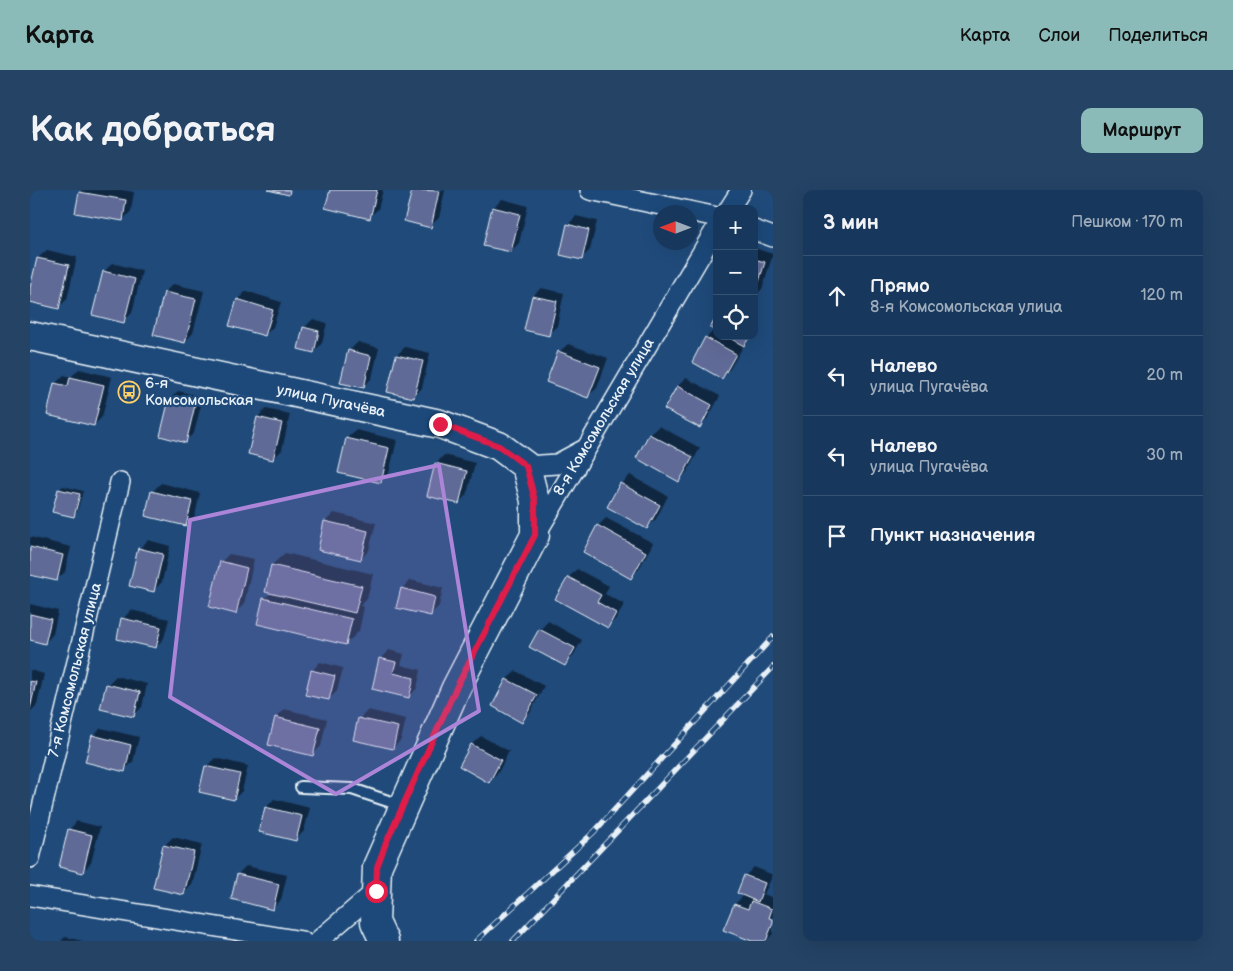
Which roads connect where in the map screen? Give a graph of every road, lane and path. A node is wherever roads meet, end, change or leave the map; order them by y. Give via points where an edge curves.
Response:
1 (590, 190) edge
2 (741, 190) edge
3 (731, 205) edge
4 (713, 216) edge
5 (758, 231) edge
6 (713, 234) edge
7 (773, 237) edge
8 (30, 336) edge
9 (585, 449) junction
10 (526, 466) junction
11 (120, 482) dead end
12 (535, 535) junction
13 (301, 787) dead end
14 (403, 806) junction
15 (30, 858) edge
16 (376, 891) junction
17 (30, 896) edge
18 (302, 941) edge
19 (318, 941) edge
20 (384, 941) edge
21 (404, 941) edge

1 - 4 street
2 - 3 street
5 - 7 street
6 - 9 street, 8-я Комсомольская улица
8 - 10 main road, улица Пугачёва via 440,424 499,446
9 - 10 street via 557,464
9 - 12 street, 8-я Комсомольская улица
10 - 12 main road via 535,501
11 - 15 street, 7-я Комсомольская улица
12 - 14 main road, 8-я Комсомольская улица via 456,688
13 - 14 lane via 352,790
14 - 16 main road, 8-я Комсомольская улица via 377,867
16 - 19 street
16 - 20 main road, 8-я Комсомольская улица via 375,922
16 - 21 main road via 387,917
17 - 18 street

